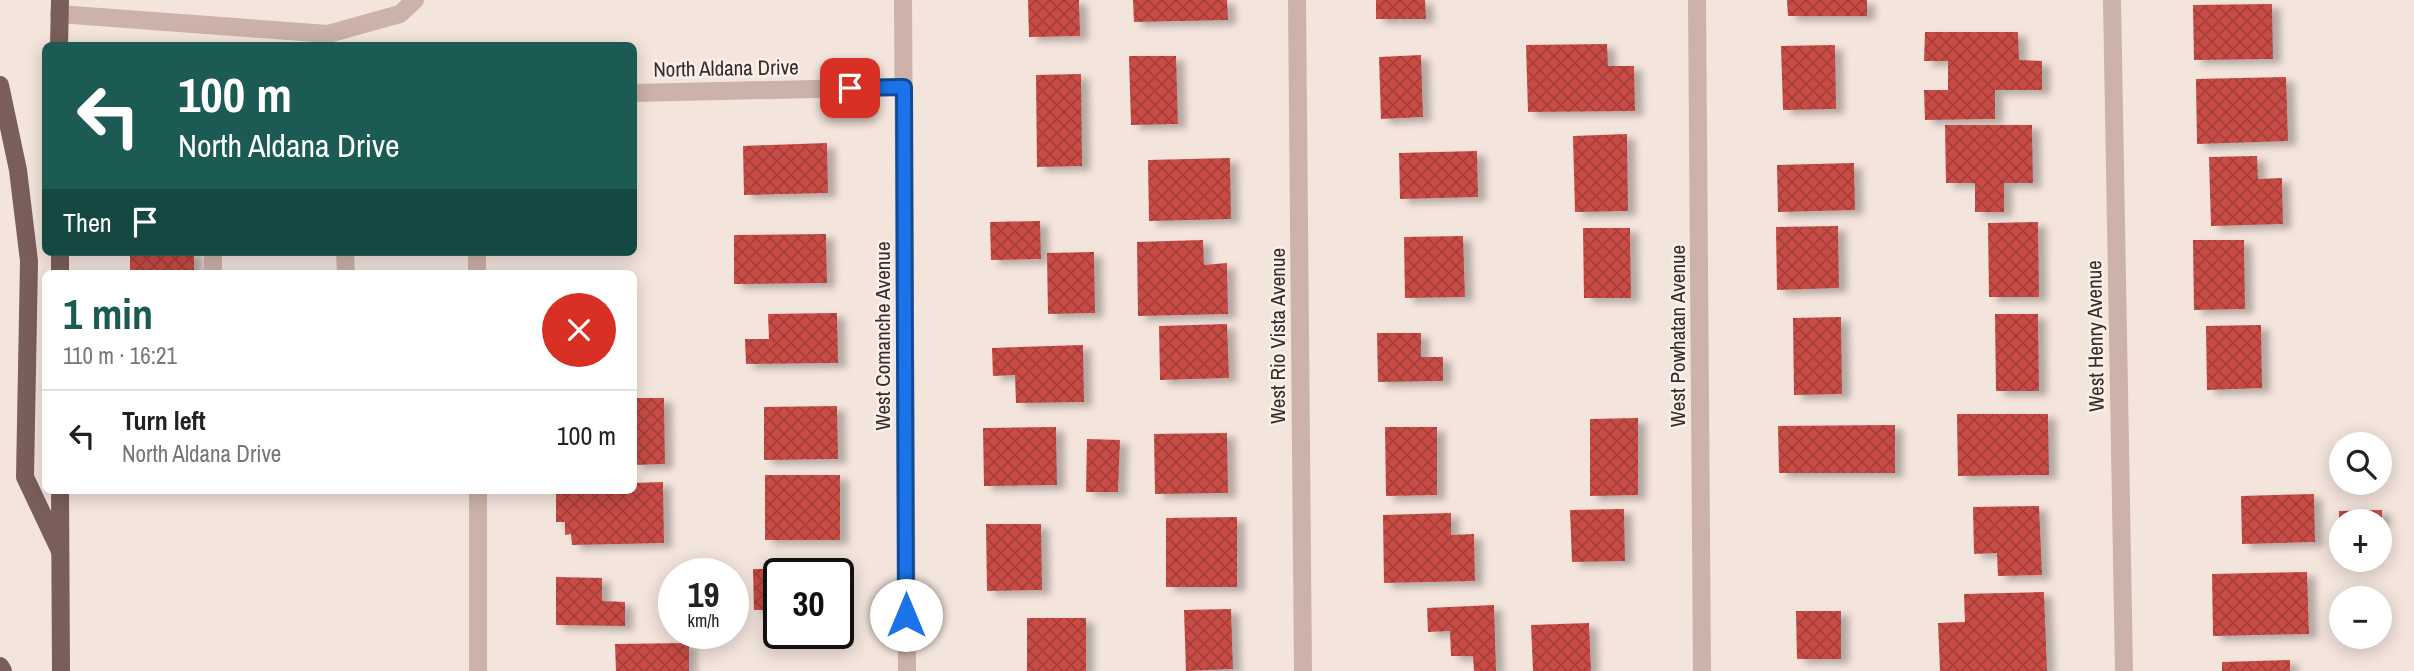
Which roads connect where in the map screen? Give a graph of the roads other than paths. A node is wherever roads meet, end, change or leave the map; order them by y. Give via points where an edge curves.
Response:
1 (415, 0) edge
2 (903, 0) edge
3 (1297, 0) edge
4 (1697, 0) edge
5 (2112, 0) edge
6 (56, 5) edge
7 (59, 42) edge
8 (0, 85) edge
9 (904, 87) junction
10 (637, 93) edge
11 (60, 494) edge
12 (478, 494) edge
13 (60, 551) junction
14 (0, 666) edge
15 (3, 671) edge
16 (61, 671) edge
17 (478, 671) edge
18 (906, 671) edge
19 (1303, 671) edge
20 (1702, 671) edge
21 (2124, 671) edge

1 - 6 street via 400,14 328,34
2 - 9 street, West Comanche Avenue
3 - 19 street, West Rio Vista Avenue
4 - 20 street, West Powhatan Avenue
5 - 21 street, West Henry Avenue
6 - 7 main road
8 - 13 main road via 18,170 29,261 25,477
9 - 10 street, North Aldana Drive
9 - 18 street, West Comanche Avenue
11 - 13 main road
12 - 17 street
13 - 16 main road
14 - 15 main road

